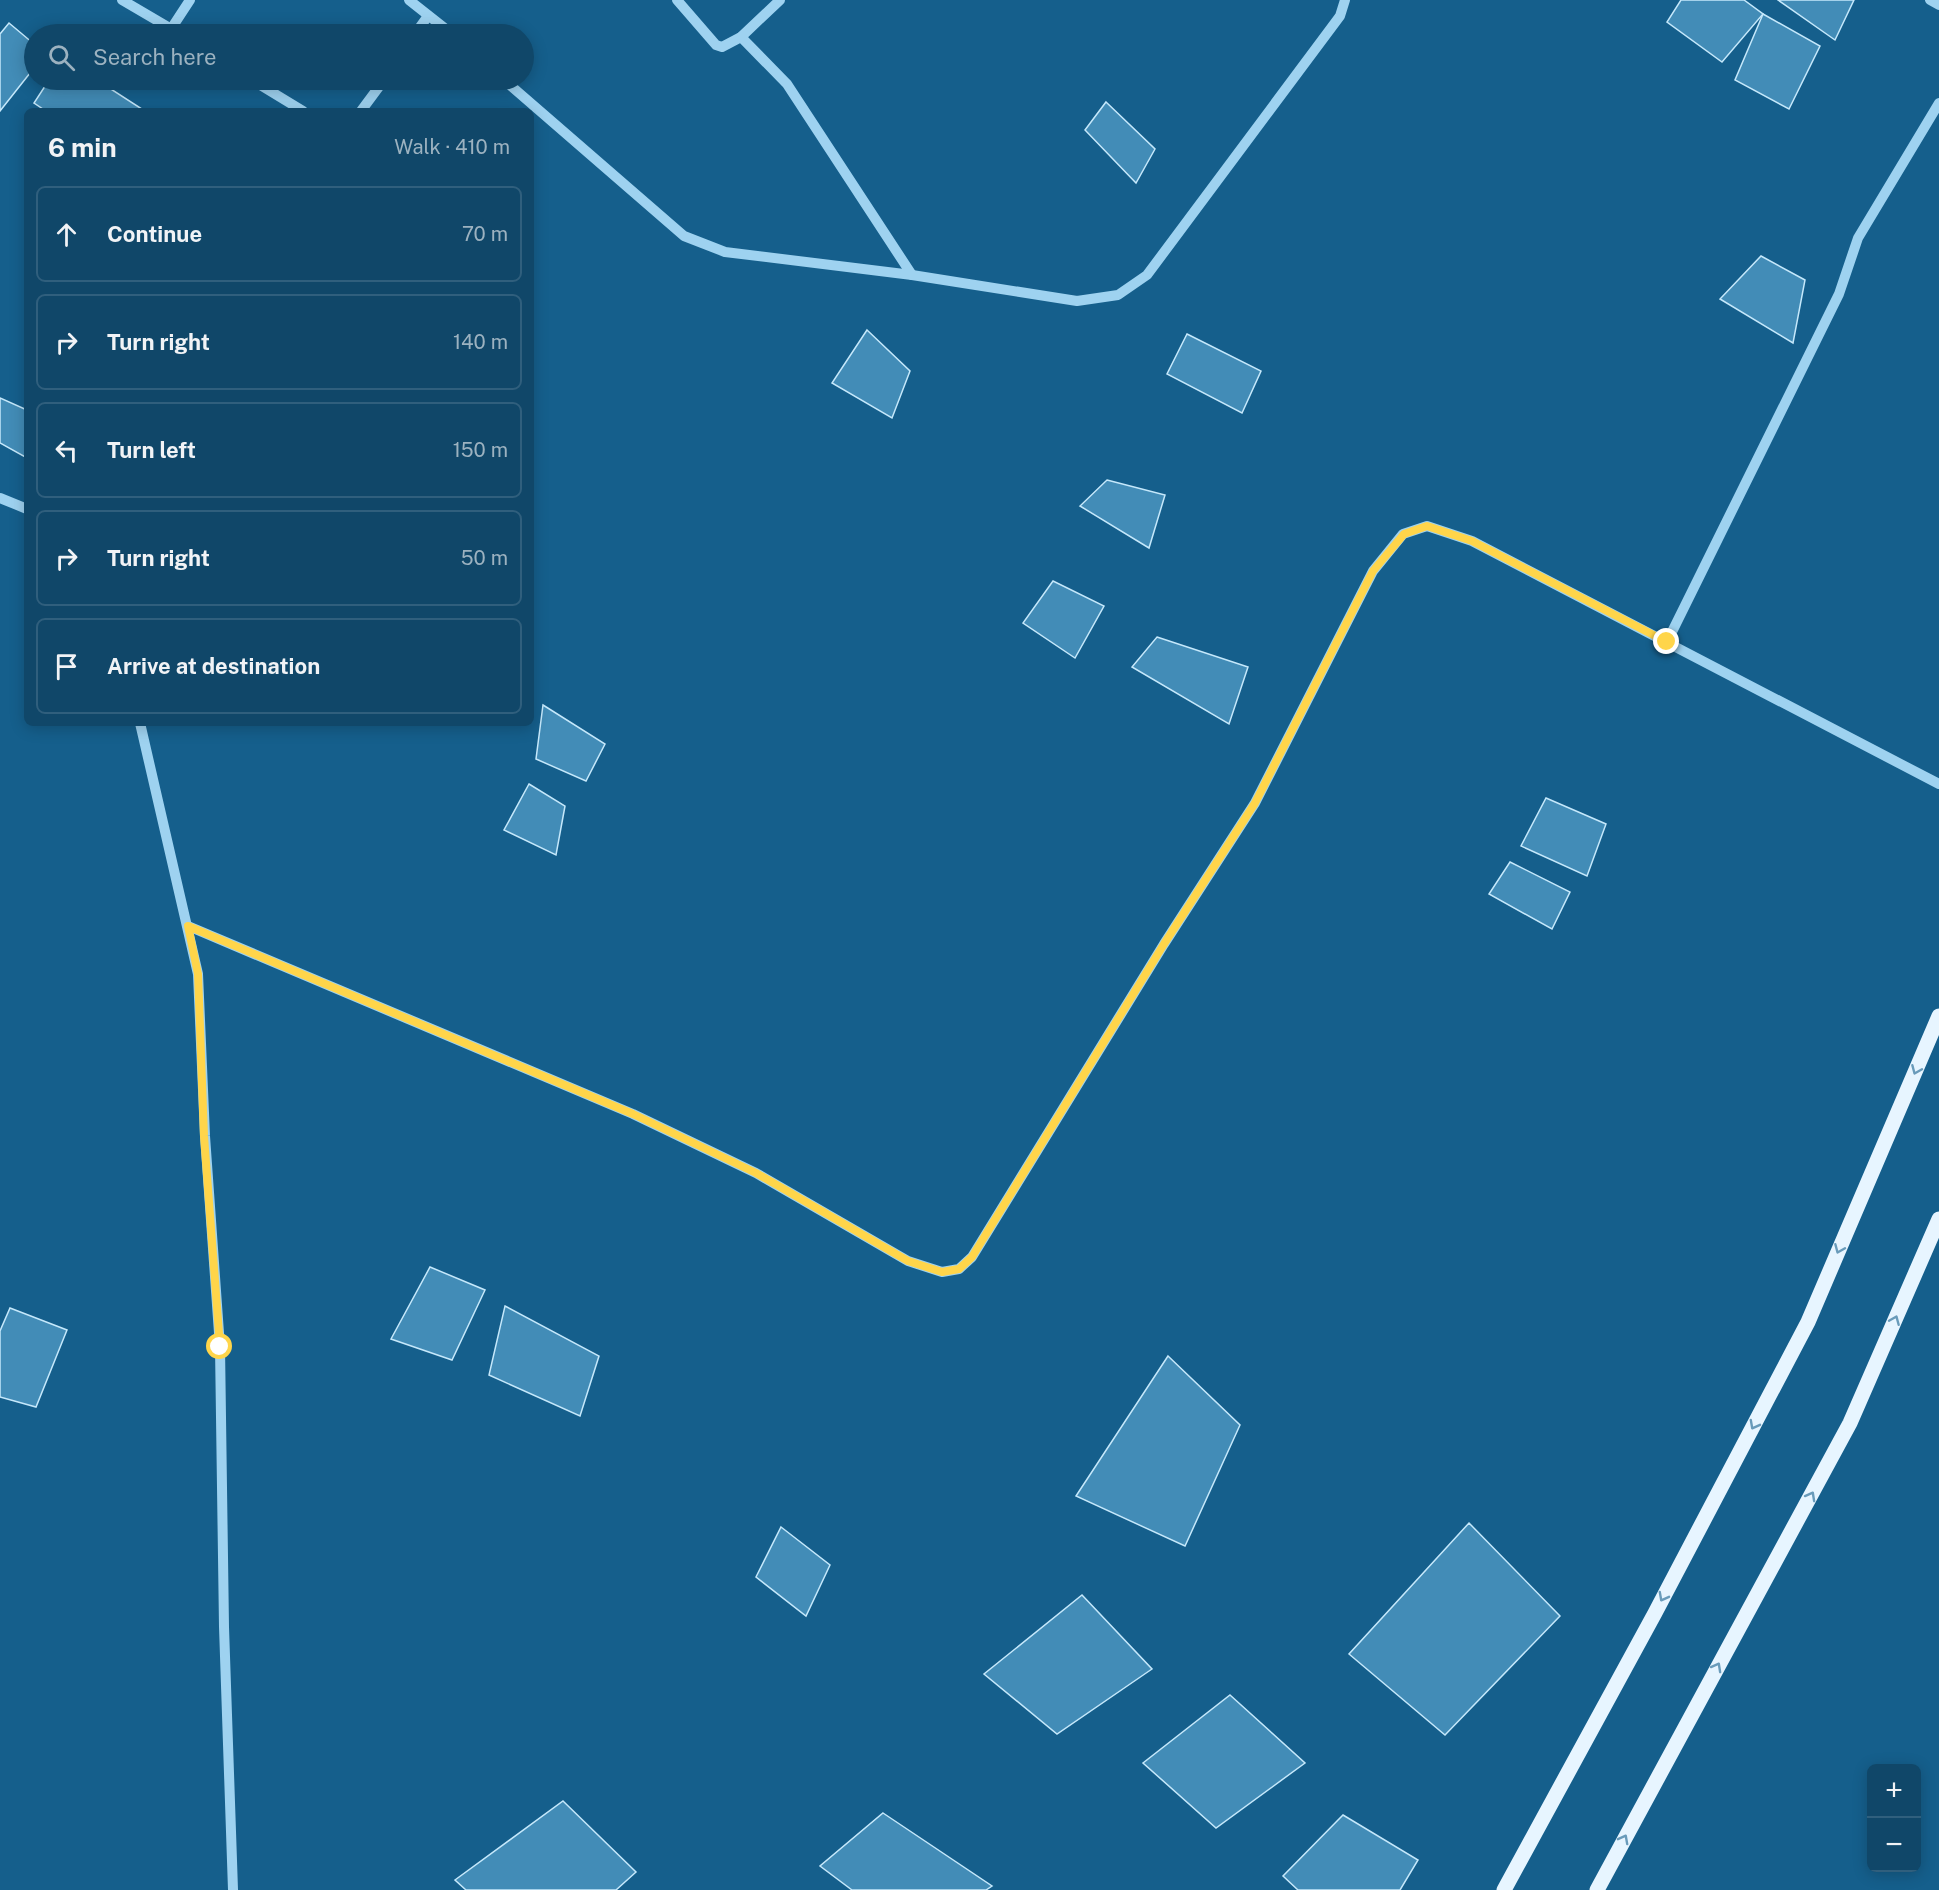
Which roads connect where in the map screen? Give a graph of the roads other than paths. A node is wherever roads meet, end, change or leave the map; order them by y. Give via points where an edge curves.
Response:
1 (122, 0) edge
2 (190, 0) edge
3 (409, 0) edge
4 (677, 0) edge
5 (780, 0) edge
6 (1346, 0) edge
7 (1930, 0) edge
8 (1939, 5) edge
9 (428, 15) junction
10 (162, 24) edge
11 (179, 24) edge
12 (422, 24) edge
13 (439, 24) edge
14 (741, 37) junction
15 (268, 90) edge
16 (377, 90) edge
17 (516, 90) edge
18 (1939, 103) edge
19 (298, 108) edge
20 (364, 108) edge
21 (912, 274) junction
22 (0, 498) edge
23 (24, 508) edge
24 (1667, 642) junction
25 (141, 726) edge
26 (1939, 784) edge
27 (188, 926) junction
28 (1939, 1016) edge
29 (1937, 1227) edge
30 (233, 1890) edge
31 (1504, 1890) edge
32 (1596, 1890) edge

1 - 10 street
2 - 11 street
3 - 9 street
4 - 14 street via 716,45 727,46
5 - 14 street
6 - 21 street via 1340,16 1147,275 1118,295 1077,301
7 - 8 street
9 - 12 street
9 - 13 street
14 - 21 street via 787,84
15 - 19 street
16 - 20 street
17 - 21 street via 684,236 725,252
18 - 24 street via 1858,238 1839,294
22 - 23 street
24 - 26 street
24 - 27 street via 1472,541 1427,526 1404,534 1373,571 1255,803 978,1247 959,1269 942,1272 908,1261 756,1173 633,1114
25 - 27 street
27 - 30 street via 198,974 204,1136 220,1347
28 -> 31 main road via 1808,1322
32 -> 29 main road via 1850,1423

